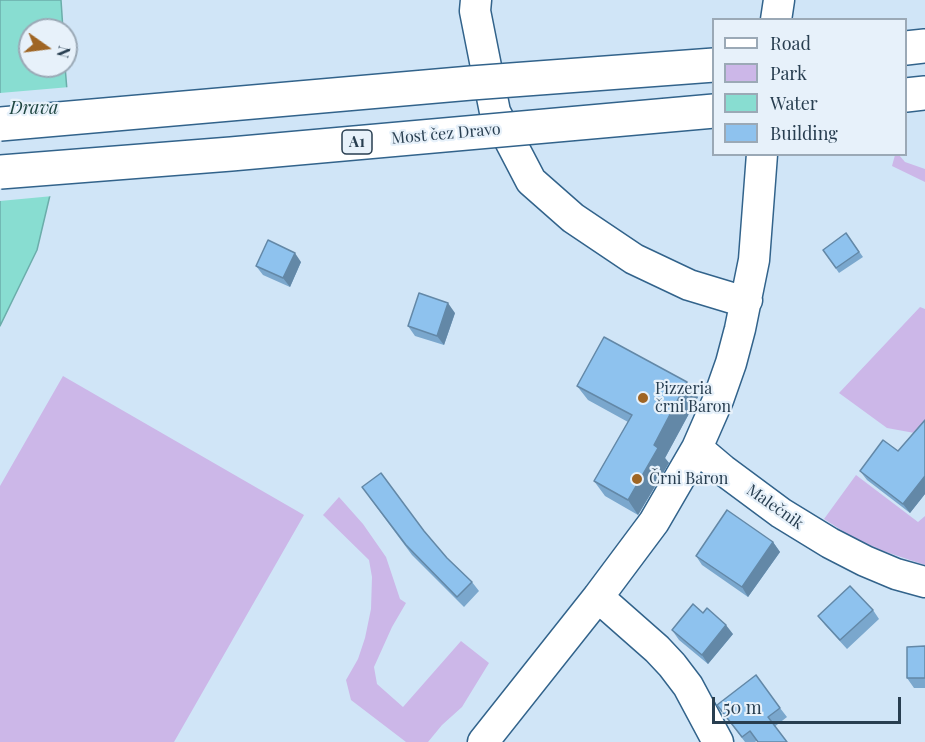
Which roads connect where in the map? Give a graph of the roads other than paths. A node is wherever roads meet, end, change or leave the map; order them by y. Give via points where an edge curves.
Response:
1 (476, 0) edge
2 (778, 0) edge
3 (776, 18) edge
4 (925, 46) edge
5 (907, 48) edge
6 (712, 65) edge
7 (925, 93) edge
8 (907, 95) edge
9 (712, 111) edge
10 (0, 124) edge
11 (762, 156) edge
12 (0, 172) edge
13 (747, 300) junction
14 (697, 448) junction
15 (925, 582) edge
16 (598, 597) junction
17 (483, 742) edge
18 (718, 742) edge

1 - 13 street via 495,112 531,180 573,218 634,260 689,285
2 - 3 street
4 - 5 highway
6 - 10 highway, bridge
7 - 8 highway
9 - 12 highway, Most čez Dravo / A1, bridge
11 - 13 street
13 - 14 street via 731,363
14 - 15 street, Malečnik via 781,513 830,543 875,566
14 - 16 street via 654,522
16 - 17 street
16 - 18 street via 672,665

